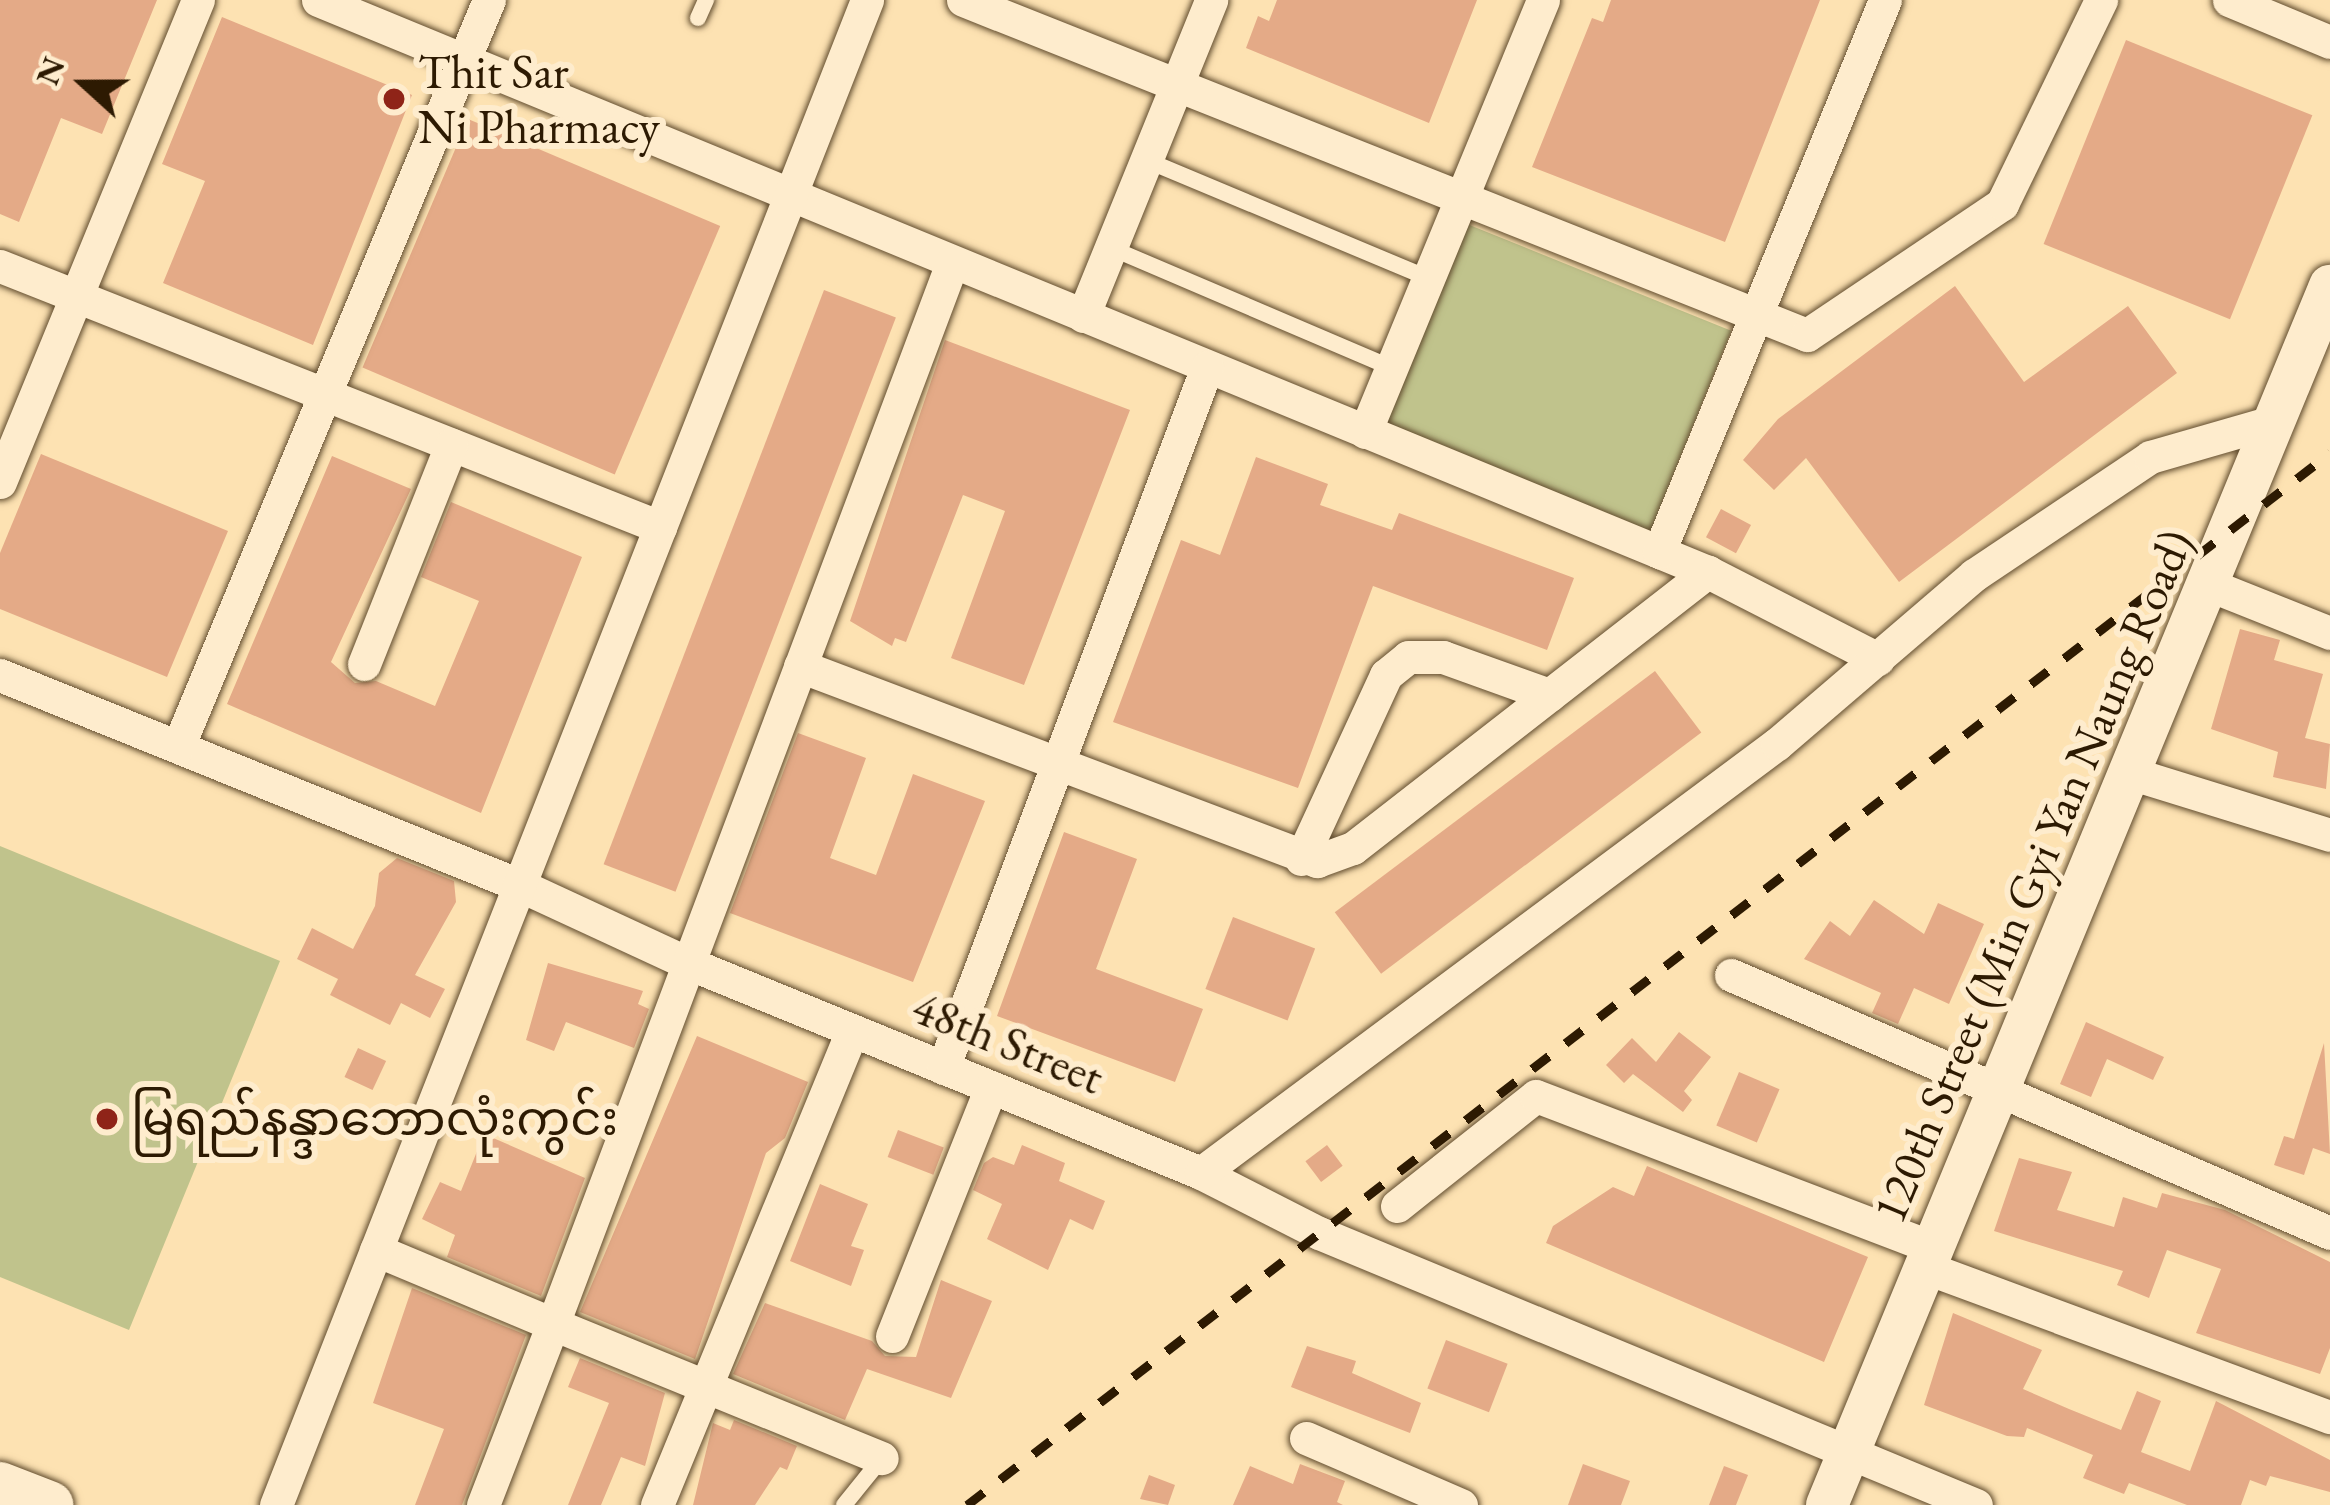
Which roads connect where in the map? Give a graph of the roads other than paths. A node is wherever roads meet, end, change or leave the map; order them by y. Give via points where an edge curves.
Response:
1 (198, 0) edge
2 (318, 0) edge
3 (489, 0) edge
4 (706, 0) edge
5 (867, 0) edge
6 (963, 0) edge
7 (1211, 0) edge
8 (1544, 0) edge
9 (1885, 0) edge
10 (2101, 0) edge
11 (2242, 2) edge
12 (698, 18) dead end
13 (2330, 42) edge
14 (462, 64) junction
15 (1175, 85) junction
16 (1146, 160) junction
17 (789, 199) junction
18 (1461, 200) junction
19 (1111, 248) junction
20 (952, 263) junction
21 (0, 266) edge
22 (1428, 278) junction
23 (2330, 286) edge
24 (76, 296) junction
25 (1083, 316) junction
26 (1754, 318) junction
27 (1207, 367) junction
28 (1392, 368) junction
29 (325, 394) junction
30 (2271, 422) junction
31 (1365, 432) junction
32 (452, 445) junction
33 (0, 482) edge
34 (660, 527) junction
35 (1658, 552) junction
36 (1708, 572) junction
37 (2212, 586) junction
38 (2319, 629) edge
39 (1878, 659) junction
40 (364, 664) dead end
41 (800, 666) junction
42 (0, 675) edge
43 (1550, 695) junction
44 (178, 747) junction
45 (1059, 766) junction
46 (2130, 772) junction
47 (2330, 836) edge
48 (1301, 859) junction
49 (519, 885) junction
50 (688, 963) junction
51 (1731, 975) dead end
52 (852, 1030) junction
53 (943, 1068) junction
54 (991, 1087) junction
55 (1996, 1091) junction
56 (1201, 1172) junction
57 (1397, 1206) dead end
58 (2330, 1232) edge
59 (376, 1250) junction
60 (1928, 1257) junction
61 (553, 1324) junction
62 (892, 1336) dead end
63 (706, 1388) junction
64 (2330, 1417) edge
65 (1306, 1438) dead end
66 (1848, 1454) junction
67 (882, 1458) joint
68 (276, 1505) edge
69 (483, 1505) edge
70 (657, 1505) edge
71 (844, 1505) edge
72 (1462, 1505) edge
73 (1827, 1505) edge
74 (1976, 1505) edge

1 - 24 street
2 - 14 street
3 - 14 street
4 - 12 lane
5 - 17 street
6 - 15 street
7 - 15 street
8 - 18 street
9 - 26 street
10 - 26 street via 1993,214 1827,328 1786,332
11 - 13 street
14 - 17 street
14 - 29 street
15 - 16 street
15 - 18 street
16 - 19 street
16 - 22 lane
17 - 20 street
17 - 34 street
18 - 22 street
18 - 26 street
19 - 25 street
19 - 28 lane
20 - 25 street
20 - 41 street
21 - 24 street
22 - 28 street
23 - 30 street, 120th Street (Min Gyi Yan Naung Road)
24 - 29 street
24 - 33 street
25 - 27 street
26 - 35 street
27 - 31 street
27 - 45 street
28 - 31 street
29 - 32 street
29 - 44 street
30 - 37 street, 120th Street (Min Gyi Yan Naung Road)
30 - 39 street via 2150,457 1974,575
31 - 35 street
32 - 34 street
32 - 40 street
34 - 49 street
35 - 36 street
36 - 39 street
36 - 43 street
37 - 38 street
37 - 46 street, 120th Street (Min Gyi Yan Naung Road)
39 - 56 street via 1731,779
41 - 45 street
41 - 50 street
42 - 44 street, 48th Street
43 - 48 street via 1353,848
43 - 48 street via 1443,657 1408,657 1386,675
44 - 49 street, 48th Street
45 - 48 street
45 - 53 street
46 - 47 street
46 - 55 street, 120th Street (Min Gyi Yan Naung Road)
49 - 50 street, 48th Street
49 - 59 street
50 - 52 street, 48th Street
50 - 61 street
51 - 55 street
52 - 53 street, 48th Street
52 - 63 street
53 - 54 street, 48th Street
54 - 56 street, 48th Street
54 - 62 street
55 - 58 street
55 - 60 street, 120th Street (Min Gyi Yan Naung Road)
56 - 66 street, 48th Street via 1319,1233
57 - 60 street via 1536,1096
59 - 61 street
59 - 68 street
60 - 64 street
60 - 66 street, 120th Street (Min Gyi Yan Naung Road)
61 - 63 street
61 - 69 street
63 - 67 street
63 - 70 street
65 - 72 street
66 - 73 street, 120th Street (Min Gyi Yan Naung Road)
66 - 74 street, 48th Street
67 - 71 lane

